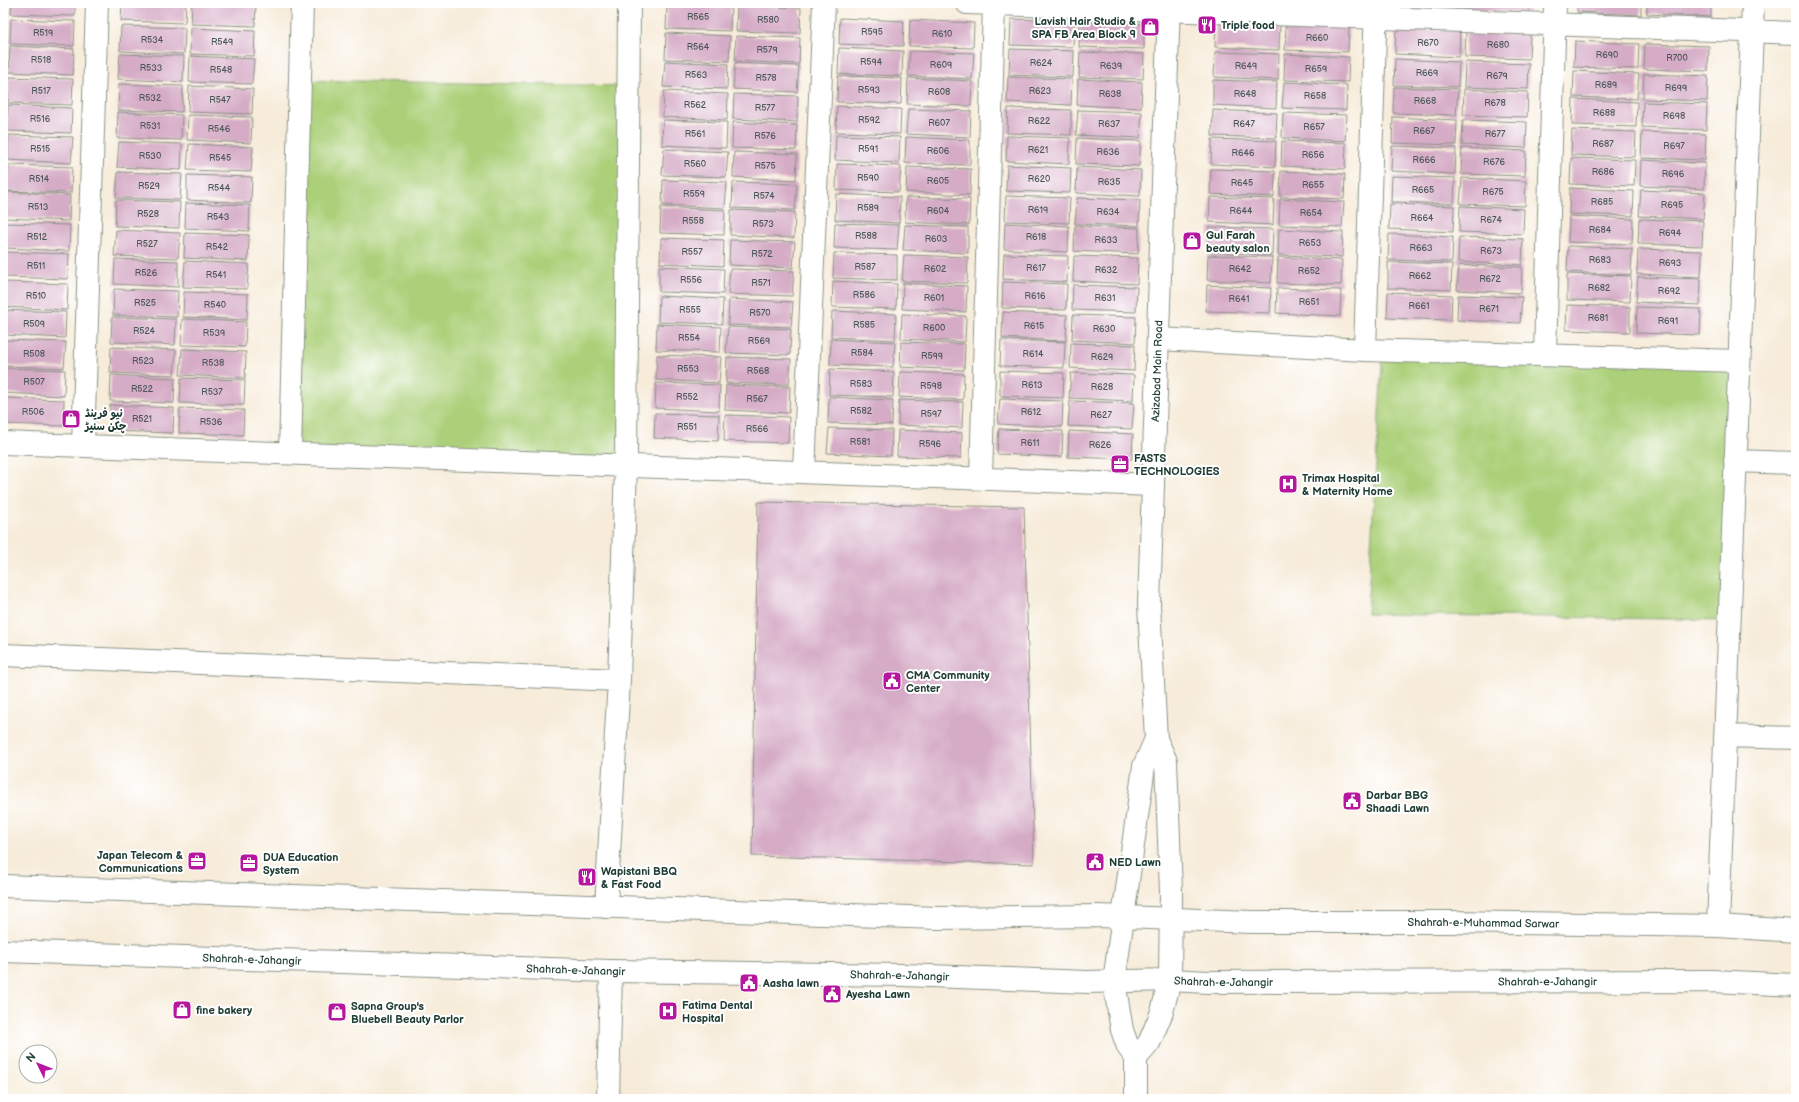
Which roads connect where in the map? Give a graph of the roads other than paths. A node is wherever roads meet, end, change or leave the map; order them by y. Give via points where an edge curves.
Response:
1 (97, 3) edge
2 (302, 3) edge
3 (629, 3) edge
4 (824, 3) edge
5 (967, 3) edge
6 (994, 3) edge
7 (1555, 3) edge
8 (1752, 3) edge
9 (1169, 7) edge
10 (1376, 11) edge
11 (1555, 25) junction
12 (1752, 32) junction
13 (1796, 33) edge
14 (1158, 339) junction
15 (1365, 350) junction
16 (1545, 355) junction
17 (1739, 361) junction
18 (3, 443) edge
19 (83, 446) junction
20 (290, 453) junction
21 (1735, 461) junction
22 (1796, 463) edge
23 (626, 466) junction
24 (804, 472) junction
25 (981, 478) junction
26 (1153, 484) junction
27 (3, 655) edge
28 (619, 680) junction
29 (1725, 736) junction
30 (1796, 738) edge
31 (1156, 739) junction
32 (3, 886) edge
33 (606, 906) junction
34 (1122, 918) junction
35 (1171, 920) junction
36 (1718, 926) junction
37 (1796, 931) edge
38 (3, 951) edge
39 (611, 972) junction
40 (1170, 980) junction
41 (1114, 982) junction
42 (1796, 985) edge
43 (1136, 1058) junction
44 (608, 1099) edge
45 (1136, 1099) edge

1 - 19 street
2 - 20 street
3 - 23 street
4 - 24 street
5 - 6 street
6 - 9 street
6 - 25 street
7 - 11 street
8 - 12 street
9 - 10 street
9 - 14 street, Azizabad Main Road
10 - 11 street
10 - 15 street
11 - 12 street
11 - 16 street
12 - 13 street
12 - 17 street
14 - 15 street
14 - 26 street, Azizabad Main Road
15 - 16 street
16 - 17 street
17 - 21 street
18 - 19 street
19 - 20 street
20 - 23 street
21 - 22 street
21 - 29 street
23 - 24 street
23 - 28 street
24 - 25 street
25 - 26 street
26 - 31 street, Azizabad Main Road via 1149,605
27 - 28 street
28 - 33 street
29 - 30 street
29 - 36 street
31 - 34 street, Azizabad Main Road via 1144,766
31 - 35 street, Azizabad Main Road via 1166,761
32 - 33 street
33 - 34 street via 938,918
34 - 35 street
34 - 41 street, Azizabad Main Road
35 - 36 street, Shahrah-e-Muhammad Sarwar
35 - 40 street, Azizabad Main Road
36 - 37 street, Shahrah-e-Muhammad Sarwar
38 - 39 street, Shahrah-e-Jahangir
39 - 41 street, Shahrah-e-Jahangir via 903,975
39 - 44 street
40 - 41 street, Shahrah-e-Jahangir
40 - 42 street, Shahrah-e-Jahangir via 1713,981
40 - 43 street, Azizabad Main Road via 1162,1012 1149,1043
41 - 43 street, Azizabad Main Road via 1122,1030 1128,1047
43 - 45 street

